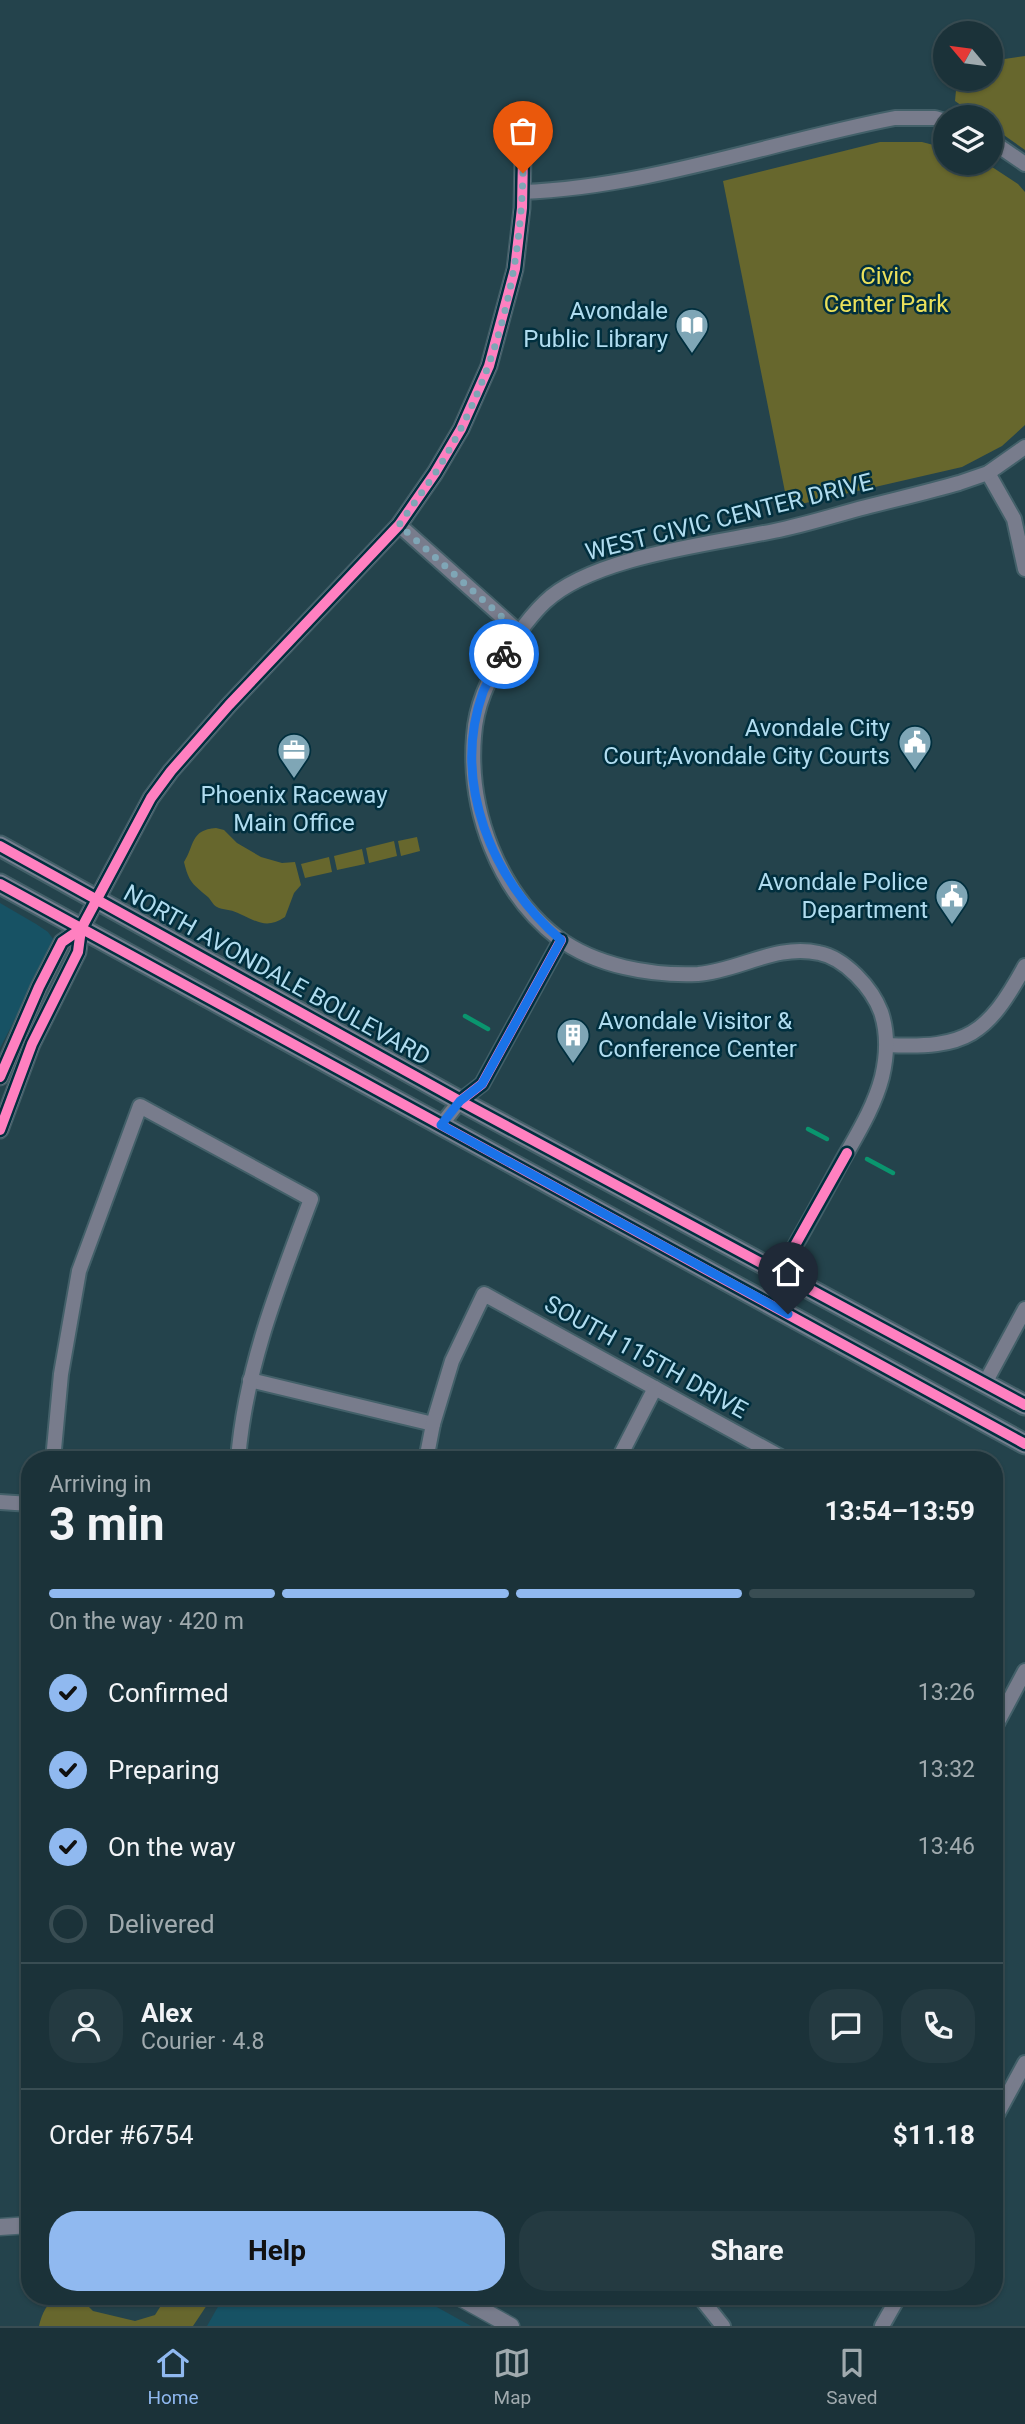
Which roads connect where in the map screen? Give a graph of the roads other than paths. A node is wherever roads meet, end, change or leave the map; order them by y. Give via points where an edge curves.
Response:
1 (933, 118) edge
2 (1003, 149) edge
3 (523, 155) dead end
4 (1025, 164) edge
5 (522, 192) junction
6 (1025, 447) edge
7 (988, 473) junction
8 (399, 525) junction
9 (1025, 569) edge
10 (519, 632) junction
11 (0, 846) edge
12 (0, 884) edge
13 (98, 900) junction
14 (81, 929) junction
15 (561, 940) junction
16 (1025, 966) edge
17 (887, 1045) junction
18 (0, 1077) edge
19 (460, 1101) junction
20 (441, 1125) junction
21 (0, 1130) edge
22 (780, 1272) junction
23 (765, 1301) junction
24 (1025, 1309) edge
25 (250, 1381) junction
26 (985, 1383) junction
27 (655, 1388) junction
28 (1025, 1405) edge
29 (433, 1423) junction
30 (1025, 1444) edge
31 (54, 1451) edge
32 (239, 1451) edge
33 (428, 1451) edge
34 (623, 1451) edge
35 (770, 1451) edge
36 (0, 1502) edge
37 (21, 1503) edge
38 (1025, 1671) edge
39 (1003, 1712) edge
40 (1025, 2063) edge
41 (1003, 2103) edge
42 (21, 2226) edge
43 (0, 2227) edge
44 (473, 2305) edge
45 (706, 2305) edge
46 (894, 2305) edge
47 (511, 2326) edge
48 (723, 2326) edge
49 (882, 2326) edge

1 - 5 street via 895,118 637,178
2 - 4 street
3 - 5 street
5 - 8 street via 515,269 489,366 461,429
6 - 7 street, WEST CIVIC CENTER DRIVE
7 - 9 street via 1014,519
7 - 10 street, WEST CIVIC CENTER DRIVE via 775,531 599,570 546,600
8 - 10 street
8 - 13 street via 171,771 151,798
10 - 15 street, WEST CIVIC CENTER DRIVE via 488,681 477,717 476,801 495,856 513,888
11 - 13 main road, NORTH AVONDALE BOULEVARD
12 - 14 main road
13 - 14 street
13 - 19 main road, NORTH AVONDALE BOULEVARD
14 - 18 street via 62,942
14 - 20 main road
14 - 21 street via 78,952 32,1044
15 - 17 street, WEST CIVIC CENTER DRIVE via 599,960 667,974 703,974 778,952 822,953 847,967 869,992 880,1011
15 - 19 street via 482,1084
16 - 17 street via 1008,997 978,1031 937,1045
17 - 22 street, WEST CIVIC CENTER DRIVE via 882,1078 867,1116
19 - 20 street
19 - 22 main road, NORTH AVONDALE BOULEVARD
20 - 23 main road
22 - 23 main road
22 - 26 main road, NORTH AVONDALE BOULEVARD
23 - 30 main road
24 - 26 street
25 - 29 street
25 - 31 street via 270,1308 311,1199 140,1106 79,1271 61,1374
25 - 32 street
26 - 28 main road, NORTH AVONDALE BOULEVARD
27 - 29 street, SOUTH 115TH DRIVE via 484,1294 452,1361
27 - 34 street
27 - 35 street, SOUTH 115TH DRIVE
29 - 33 street
36 - 37 street
38 - 39 street
40 - 41 street
42 - 43 street
44 - 47 street
45 - 48 street
46 - 49 street

